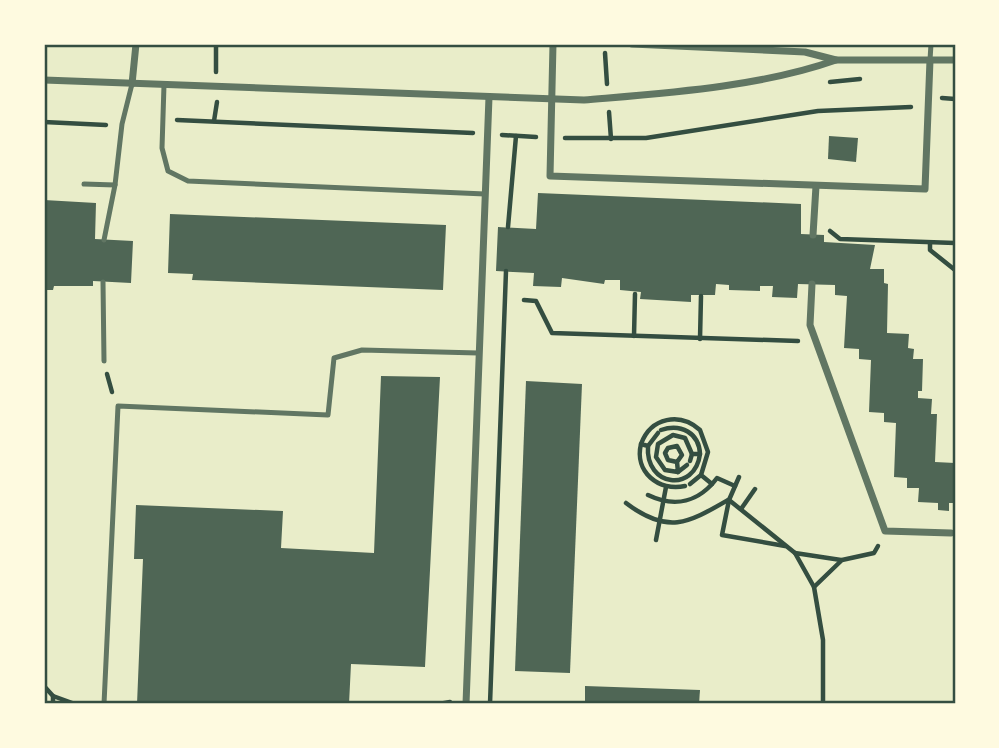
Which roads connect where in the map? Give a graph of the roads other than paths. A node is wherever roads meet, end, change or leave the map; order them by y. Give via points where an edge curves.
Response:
1 (136, 44) edge
2 (553, 44) edge
3 (632, 44) edge
4 (931, 44) edge
5 (836, 60) junction
6 (930, 60) junction
7 (955, 60) edge
8 (44, 80) edge
9 (132, 84) junction
10 (164, 85) junction
11 (489, 97) junction
12 (552, 100) junction
13 (84, 184) dead end
14 (115, 185) junction
15 (816, 186) junction
16 (485, 194) junction
17 (813, 235) dead end
18 (104, 240) dead end
19 (103, 282) dead end
20 (811, 284) dead end
21 (478, 354) junction
22 (104, 361) road end
23 (951, 533) dead end
24 (104, 704) edge
25 (466, 704) edge

1 - 9 street
2 - 12 street
3 - 5 street via 805,52
4 - 6 lane
5 - 6 street
5 - 12 street via 798,72 631,97
6 - 7 street
6 - 15 street via 925,189
8 - 9 street
9 - 10 street
9 - 14 lane
10 - 11 street
10 - 16 lane via 162,148 168,171 188,181
11 - 12 street
11 - 16 street
12 - 15 street via 550,176
13 - 14 lane
14 - 18 lane
15 - 17 street
16 - 21 street
19 - 22 lane
20 - 23 street via 810,325 885,531
21 - 24 lane via 362,350 334,358 328,415 118,406
21 - 25 street

